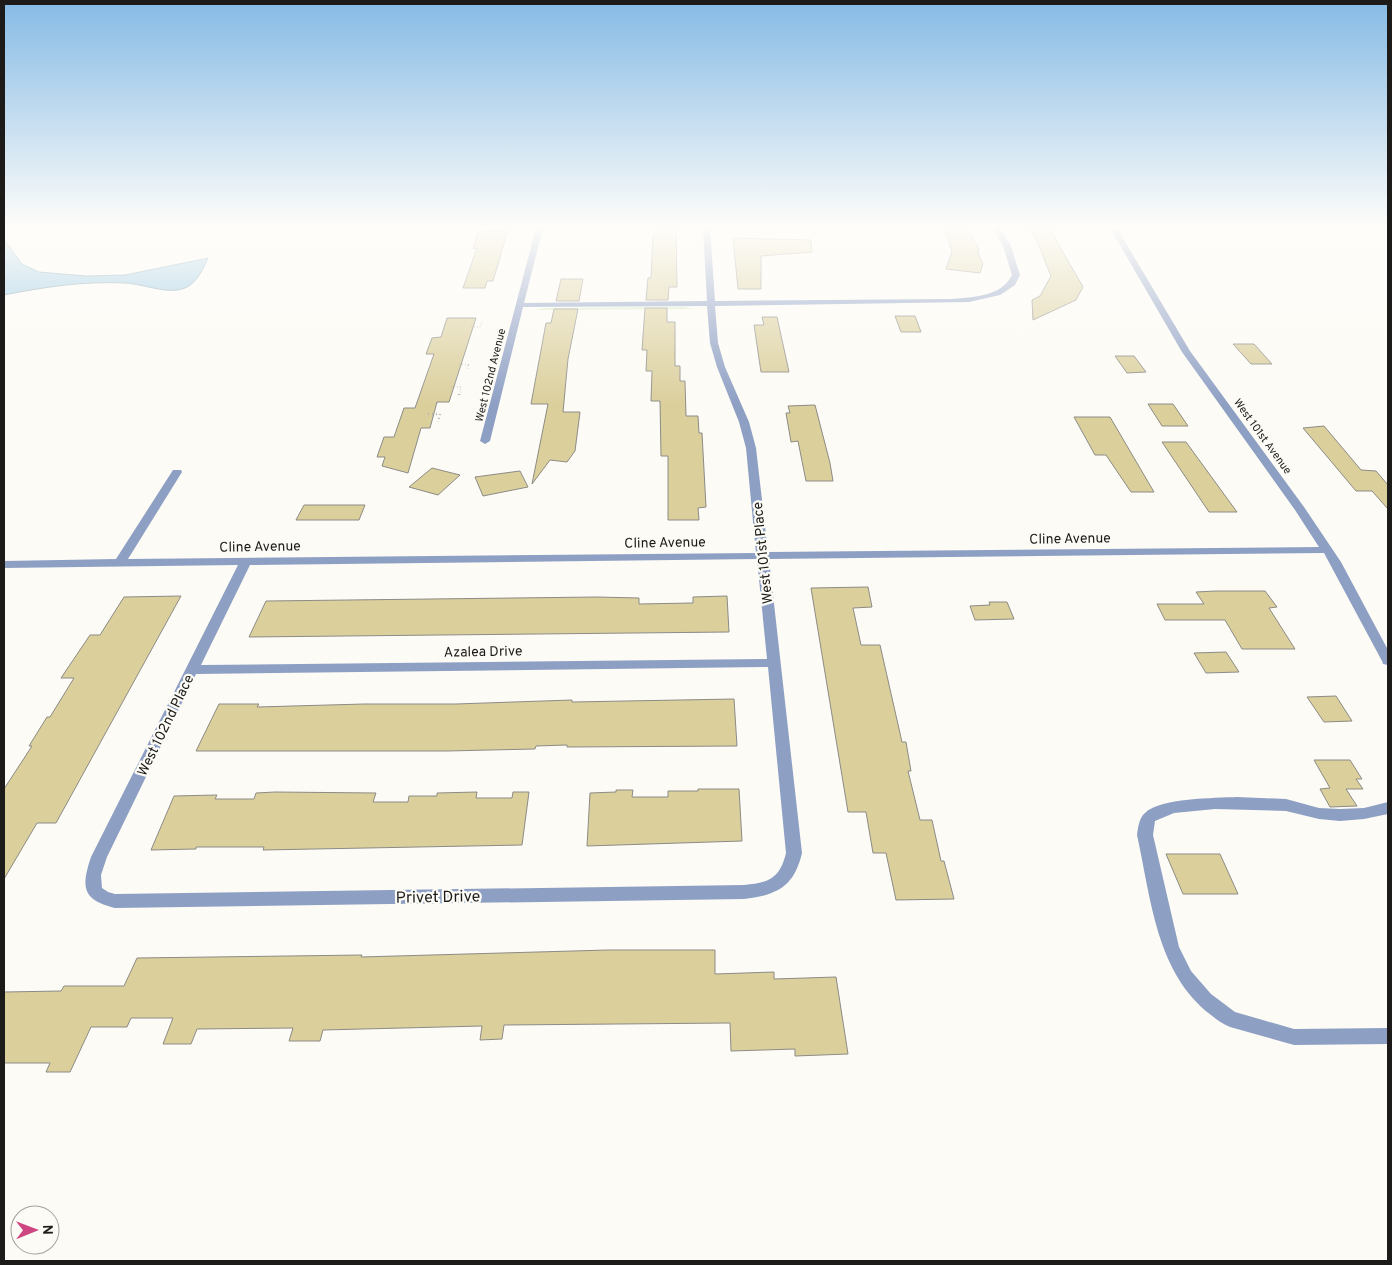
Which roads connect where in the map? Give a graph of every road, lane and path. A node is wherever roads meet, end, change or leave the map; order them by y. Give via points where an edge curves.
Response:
1 (524, 287) edge
2 (711, 287) edge
3 (1007, 287) edge
4 (1148, 287) edge
5 (712, 303) junction
6 (520, 304) junction
7 (482, 320) dead end
8 (471, 327) dead end
9 (459, 364) dead end
10 (467, 370) dead end
11 (451, 387) dead end
12 (459, 395) dead end
13 (428, 414) dead end
14 (438, 422) dead end
15 (485, 442) dead end
16 (177, 472) dead end
17 (1327, 550) junction
18 (762, 556) junction
19 (246, 561) junction
20 (120, 562) junction
21 (4, 564) edge
22 (1388, 662) edge
23 (773, 663) junction
24 (192, 670) junction
25 (1388, 808) edge
26 (781, 881) joint
27 (94, 891) joint
28 (1388, 1036) edge

1 - 6 street, West 102nd Avenue
2 - 5 street, West 101st Place
3 - 5 street via 981,298 956,300
4 - 17 street, West 101st Avenue via 1186,352
5 - 6 street
5 - 18 street, West 101st Place via 717,354 750,448
6 - 15 street, West 102nd Avenue
7 - 8 path via 480,327
9 - 10 path via 468,365
11 - 12 path via 461,387
13 - 14 path via 440,414
16 - 20 street
17 - 18 street, Cline Avenue
17 - 22 street, West 101st Avenue
18 - 19 street, Cline Avenue
18 - 23 street, West 101st Place
19 - 20 street, Cline Avenue
19 - 24 street, West 102nd Place
20 - 21 street, Cline Avenue
23 - 24 street, Azalea Drive
23 - 26 street, West 101st Place via 794,853 788,872
24 - 27 street, West 102nd Place via 99,857 93,875
25 - 28 street via 1351,816 1321,814 1260,802 1205,805 1164,810 1151,816 1145,835 1171,947 1185,976 1205,1000 1230,1019 1294,1037
26 - 27 street, Privet Drive via 761,891 744,892 115,901

